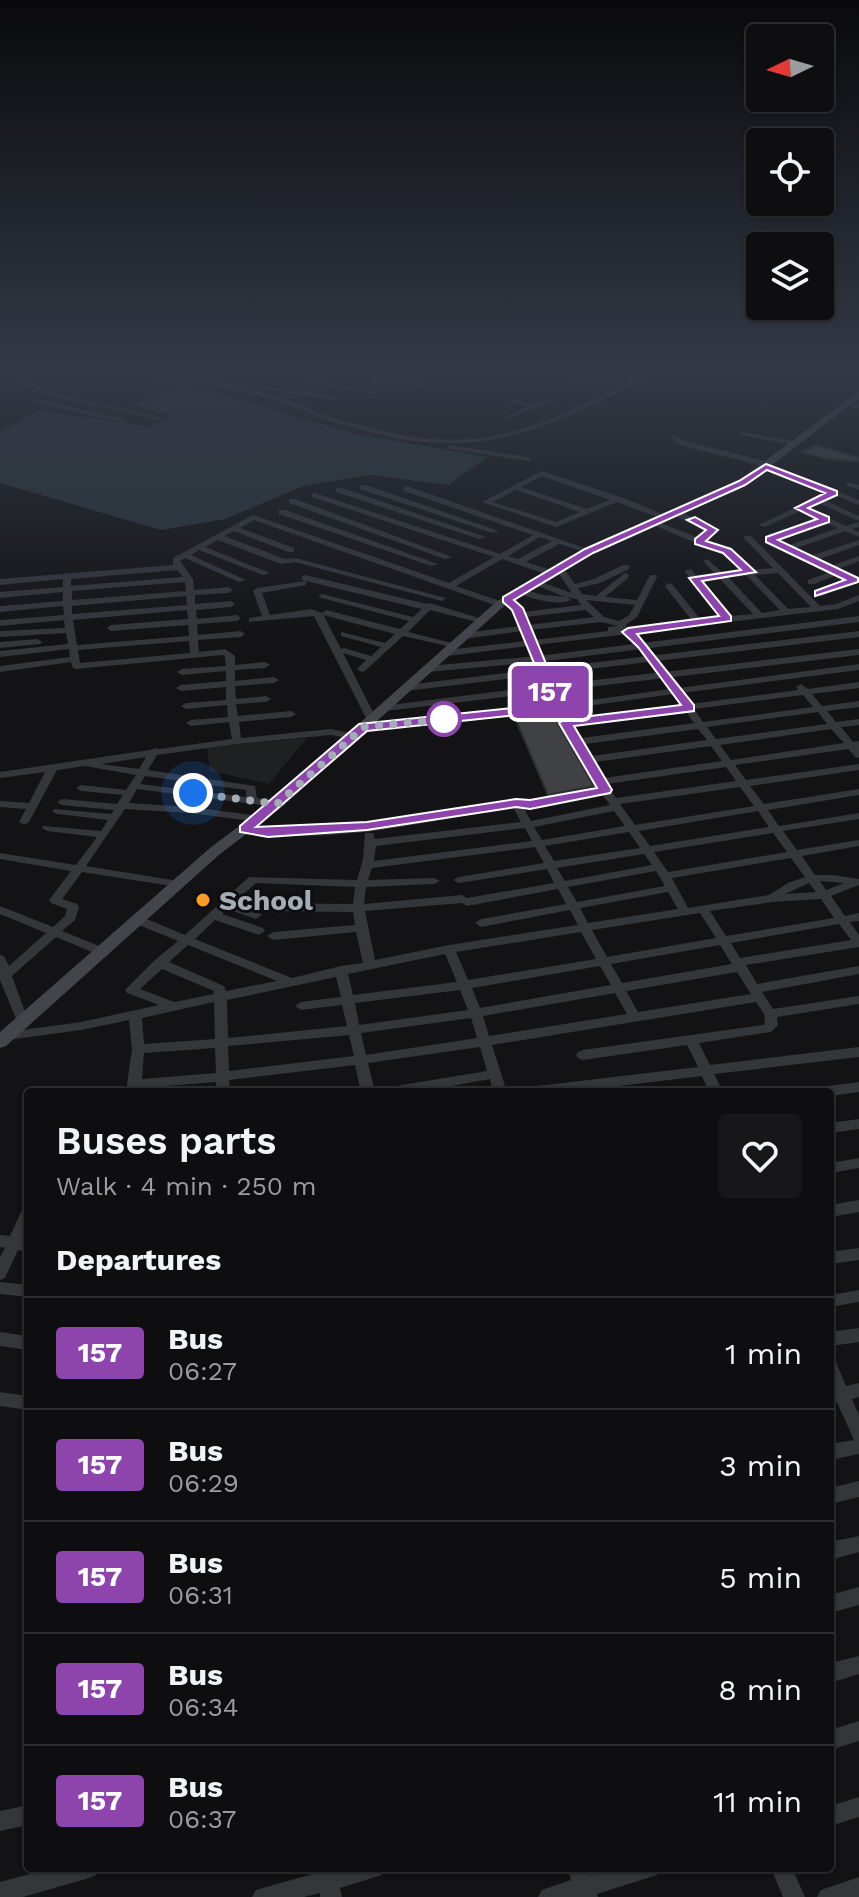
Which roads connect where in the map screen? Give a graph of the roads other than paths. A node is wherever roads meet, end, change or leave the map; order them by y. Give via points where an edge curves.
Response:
1 (752, 461) edge
2 (773, 461) edge
3 (766, 467) junction
4 (850, 484) dead end
5 (363, 487) dead end
6 (515, 487) junction
7 (859, 488) edge
8 (407, 489) dead end
9 (339, 490) dead end
10 (833, 493) junction
11 (315, 495) dead end
12 (618, 499) junction
13 (818, 500) junction
14 (292, 501) dead end
15 (859, 503) edge
16 (450, 504) junction
17 (800, 508) junction
18 (438, 511) junction
19 (282, 512) dead end
20 (588, 512) junction
21 (662, 517) junction
22 (423, 519) junction
23 (826, 520) junction
24 (859, 521) edge
25 (507, 524) junction
26 (762, 525) dead end
27 (408, 527) junction
28 (234, 528) junction
29 (845, 528) junction
30 (495, 531) junction
31 (540, 534) junction
32 (859, 535) edge
33 (391, 536) junction
34 (218, 537) junction
35 (482, 537) junction
36 (747, 537) dead end
37 (698, 540) junction
38 (558, 541) junction
39 (859, 542) edge
40 (376, 544) junction
41 (467, 546) junction
42 (198, 547) junction
43 (788, 548) junction
44 (291, 550) dead end
45 (589, 551) junction
46 (358, 553) junction
47 (184, 555) junction
48 (500, 556) junction
49 (448, 557) junction
50 (859, 558) edge
51 (811, 559) junction
52 (707, 561) dead end
53 (518, 563) junction
54 (434, 564) junction
55 (178, 567) junction
56 (553, 570) junction
57 (781, 570) junction
58 (835, 570) junction
59 (750, 572) junction
60 (266, 573) dead end
61 (581, 574) dead end
62 (722, 575) junction
63 (67, 576) junction
64 (420, 576) junction
65 (653, 577) dead end
66 (189, 579) junction
67 (857, 579) edge
68 (242, 580) dead end
69 (0, 582) edge
70 (532, 582) junction
71 (811, 582) dead end
72 (571, 583) junction
73 (282, 586) junction
74 (669, 586) dead end
75 (452, 588) junction
76 (68, 589) junction
77 (229, 590) dead end
78 (410, 590) junction
79 (519, 591) junction
80 (190, 592) junction
81 (819, 594) dead end
82 (0, 595) edge
83 (379, 596) junction
84 (322, 597) dead end
85 (286, 598) dead end
86 (442, 598) junction
87 (582, 598) junction
88 (859, 598) edge
89 (597, 599) junction
90 (396, 600) junction
91 (504, 601) junction
92 (638, 603) junction
93 (69, 604) junction
94 (231, 604) dead end
95 (192, 607) junction
96 (365, 607) junction
97 (587, 607) junction
98 (428, 608) junction
99 (817, 608) junction
100 (0, 609) edge
101 (786, 612) junction
102 (326, 613) dead end
103 (520, 615) junction
104 (759, 615) junction
105 (68, 618) junction
106 (237, 618) dead end
107 (267, 618) junction
108 (727, 618) junction
109 (351, 619) junction
110 (859, 619) edge
111 (252, 620) dead end
112 (415, 620) junction
113 (481, 620) junction
114 (605, 620) junction
115 (697, 621) junction
116 (192, 622) junction
117 (0, 623) edge
118 (624, 627) junction
119 (111, 628) dead end
120 (527, 629) junction
121 (400, 632) junction
122 (755, 633) junction
123 (0, 634) edge
124 (241, 634) dead end
125 (344, 634) dead end
126 (859, 634) edge
127 (464, 636) junction
128 (192, 638) junction
129 (72, 641) junction
130 (532, 644) junction
131 (0, 645) edge
132 (384, 645) junction
133 (642, 645) junction
134 (767, 647) junction
135 (450, 650) junction
136 (344, 651) dead end
137 (859, 652) edge
138 (0, 654) edge
139 (195, 655) junction
140 (75, 659) junction
141 (372, 659) junction
142 (538, 659) junction
143 (654, 660) junction
144 (780, 662) junction
145 (265, 665) dead end
146 (859, 667) edge
147 (231, 668) junction
148 (0, 669) edge
149 (362, 669) dead end
150 (428, 669) junction
151 (182, 672) dead end
152 (543, 674) junction
153 (666, 677) junction
154 (792, 677) junction
155 (274, 680) dead end
156 (230, 684) junction
157 (859, 685) edge
158 (181, 688) dead end
159 (406, 688) junction
160 (549, 690) junction
161 (804, 691) junction
162 (677, 692) junction
163 (266, 699) dead end
164 (231, 702) junction
165 (859, 704) edge
166 (186, 706) dead end
167 (558, 707) junction
168 (385, 708) junction
169 (689, 708) junction
170 (820, 709) junction
171 (291, 714) dead end
172 (233, 720) junction
173 (859, 722) edge
174 (191, 723) dead end
175 (566, 723) junction
176 (833, 724) junction
177 (702, 725) junction
178 (363, 728) junction
179 (237, 741) junction
180 (577, 742) junction
181 (715, 742) junction
182 (855, 744) edge
183 (155, 751) junction
184 (859, 755) edge
185 (588, 760) junction
186 (730, 762) junction
187 (75, 763) junction
188 (53, 767) junction
189 (859, 767) edge
190 (143, 771) junction
191 (0, 775) edge
192 (747, 785) junction
193 (603, 786) junction
194 (81, 788) dead end
195 (132, 790) junction
196 (859, 792) edge
197 (252, 800) junction
198 (516, 803) junction
199 (0, 804) edge
200 (277, 804) junction
201 (615, 804) junction
202 (32, 806) junction
203 (60, 806) dead end
204 (763, 808) junction
205 (119, 811) junction
206 (859, 816) edge
207 (259, 819) junction
208 (24, 822) dead end
209 (526, 825) junction
210 (367, 826) junction
211 (631, 826) junction
212 (47, 828) dead end
213 (245, 829) junction
214 (779, 830) junction
215 (104, 835) junction
216 (371, 843) junction
217 (859, 843) edge
218 (536, 844) junction
219 (645, 848) junction
220 (796, 854) junction
221 (0, 856) edge
222 (369, 865) junction
223 (548, 865) junction
224 (81, 866) junction
225 (662, 872) junction
226 (813, 878) junction
227 (459, 880) dead end
228 (434, 881) dead end
229 (858, 882) edge
230 (560, 883) junction
231 (178, 884) junction
232 (362, 884) junction
233 (672, 888) junction
234 (823, 895) junction
235 (772, 898) junction
236 (225, 904) junction
237 (574, 907) junction
238 (359, 908) junction
239 (703, 909) junction
240 (0, 910) edge
241 (685, 912) junction
242 (214, 915) junction
243 (859, 917) edge
244 (842, 919) junction
245 (138, 920) junction
246 (481, 923) dead end
247 (363, 928) junction
248 (586, 929) junction
249 (54, 931) junction
250 (259, 931) dead end
251 (273, 936) dead end
252 (187, 938) junction
253 (722, 938) junction
254 (859, 943) edge
255 (449, 949) junction
256 (103, 952) junction
257 (0, 959) edge
258 (606, 961) junction
259 (159, 963) junction
260 (370, 965) junction
261 (739, 965) junction
262 (341, 970) junction
263 (859, 970) edge
264 (4, 977) junction
265 (291, 982) junction
266 (466, 985) junction
267 (619, 986) junction
268 (757, 993) junction
269 (223, 998) junction
270 (347, 1000) junction
271 (859, 1000) edge
272 (301, 1006) dead end
273 (175, 1007) junction
274 (476, 1013) junction
275 (135, 1014) junction
276 (770, 1014) junction
277 (634, 1016) junction
278 (23, 1023) junction
279 (354, 1028) junction
280 (1, 1039) edge
281 (691, 1039) junction
282 (484, 1041) junction
283 (223, 1043) junction
284 (138, 1049) junction
285 (859, 1052) edge
286 (583, 1055) dead end
287 (361, 1059) junction
288 (707, 1070) junction
289 (494, 1074) junction
290 (223, 1085) edge
291 (859, 1087) edge
292 (134, 1088) edge
293 (367, 1088) edge
294 (413, 1088) edge
295 (499, 1088) edge
296 (561, 1088) edge
297 (714, 1088) edge
298 (834, 1090) edge
299 (859, 1124) edge
300 (834, 1127) edge
301 (859, 1163) edge
302 (834, 1167) edge
303 (859, 1206) edge
304 (834, 1210) edge
305 (24, 1221) edge
306 (14, 1243) edge
307 (859, 1254) edge
308 (834, 1257) edge
309 (0, 1274) edge
310 (0, 1288) edge
311 (24, 1291) edge
312 (859, 1296) edge
313 (834, 1300) edge
314 (859, 1335) edge
315 (834, 1338) edge
316 (0, 1339) edge
317 (24, 1342) edge
318 (834, 1374) edge
319 (844, 1393) edge
320 (0, 1399) edge
321 (24, 1402) edge
322 (859, 1434) edge
323 (859, 1446) edge
324 (834, 1451) edge
325 (859, 1489) edge
326 (834, 1495) edge
327 (859, 1544) edge
328 (834, 1550) edge
329 (859, 1596) edge
330 (834, 1603) edge
331 (859, 1665) edge
332 (834, 1672) edge
333 (859, 1731) edge
334 (834, 1739) edge
335 (859, 1807) edge
336 (834, 1815) edge
337 (24, 1816) edge
338 (0, 1821) edge
339 (75, 1872) edge
340 (362, 1872) edge
341 (633, 1872) edge
342 (783, 1872) edge
343 (328, 1882) edge
344 (583, 1884) edge
345 (859, 1888) edge
346 (0, 1893) edge
347 (263, 1897) edge
348 (549, 1897) edge
349 (794, 1897) edge
350 (828, 1897) edge

1 - 3 street
2 - 3 street
3 - 10 street
3 - 21 street via 742,483
4 - 7 street
5 - 18 street
6 - 12 street via 542,473
6 - 20 street
6 - 20 street via 486,502 556,525
8 - 16 street
9 - 22 street
10 - 13 street
10 - 15 street
11 - 27 street
12 - 20 street
12 - 21 street
13 - 17 street
13 - 24 street
14 - 33 street
16 - 18 street
16 - 25 street
17 - 23 street
17 - 26 street
18 - 22 street
18 - 30 street
19 - 40 street
21 - 37 street
21 - 37 street via 712,530
21 - 45 street
22 - 27 street
22 - 35 street
23 - 29 street
23 - 43 street via 769,540
24 - 29 street
25 - 30 street
25 - 31 street
27 - 33 street
27 - 41 street
28 - 34 street
28 - 44 street
28 - 46 street via 253,517
29 - 32 street
29 - 43 street
30 - 35 street
31 - 38 street
31 - 48 street
33 - 40 street
33 - 49 street
34 - 42 street
34 - 78 street via 284,562 295,560
35 - 41 street
36 - 57 street
37 - 59 street via 727,551
38 - 45 street
38 - 53 street
39 - 51 street
40 - 46 street
40 - 54 street
41 - 48 street
41 - 49 street
42 - 47 street
42 - 60 street
43 - 51 street
45 - 56 street
46 - 64 street
47 - 55 street via 176,560
47 - 68 street
48 - 53 street
48 - 75 street
49 - 54 street
50 - 58 street
51 - 58 street
52 - 62 street
53 - 56 street
54 - 64 street
55 - 63 street
55 - 66 street
56 - 70 street
56 - 72 street
57 - 59 street
57 - 99 street
58 - 67 street
58 - 71 street
59 - 62 street
59 - 101 street
61 - 72 street
62 - 104 street
62 - 108 street via 691,575
63 - 69 street
63 - 76 street
64 - 75 street
64 - 78 street
65 - 92 street
66 - 76 street
66 - 80 street
67 - 81 street
70 - 79 street
70 - 87 street
72 - 87 street
72 - 89 street via 626,572
73 - 83 street via 304,581
73 - 85 street
73 - 107 street via 257,591
74 - 115 street
75 - 86 street
75 - 91 street
76 - 82 street
76 - 93 street
77 - 80 street
78 - 86 street
78 - 90 street
79 - 87 street via 554,600
79 - 91 street
80 - 93 street
80 - 95 street
83 - 90 street
83 - 96 street
84 - 96 street
86 - 98 street
87 - 89 street
87 - 97 street
88 - 99 street
89 - 92 street
90 - 98 street
91 - 103 street via 514,604
91 - 113 street
92 - 118 street
93 - 100 street
93 - 105 street
94 - 95 street
95 - 105 street
95 - 116 street
96 - 109 street
96 - 112 street
97 - 103 street
97 - 114 street
98 - 112 street
98 - 113 street
99 - 101 street
101 - 104 street
102 - 109 street
103 - 120 street
104 - 108 street
105 - 117 street
105 - 129 street
106 - 116 street
107 - 111 street
107 - 178 street via 318,614
108 - 115 street
109 - 121 street
110 - 122 street
112 - 121 street
113 - 127 street
114 - 118 street via 608,628
114 - 120 street
115 - 118 street
116 - 119 street
116 - 128 street
118 - 130 street
118 - 133 street
120 - 127 street
120 - 130 street
121 - 132 street
121 - 135 street
122 - 133 street
122 - 134 street
123 - 129 street
124 - 128 street
125 - 132 street
126 - 134 street
127 - 135 street
128 - 129 street
128 - 139 street
129 - 131 street
129 - 138 street
129 - 140 street
130 - 135 street
130 - 142 street
132 - 141 street
133 - 142 street
133 - 143 street
134 - 143 street
134 - 144 street
135 - 150 street
136 - 141 street
137 - 144 street
139 - 140 street via 76,666
139 - 147 street via 228,654
140 - 148 street
141 - 149 street
142 - 150 street
142 - 152 street
143 - 152 street
143 - 153 street
144 - 153 street
144 - 154 street
145 - 147 street
146 - 154 street
147 - 151 street
147 - 156 street
150 - 159 street
152 - 159 street
152 - 160 street
153 - 160 street
153 - 162 street
154 - 161 street
154 - 162 street
155 - 156 street
156 - 158 street
156 - 164 street
157 - 161 street
159 - 168 street
160 - 167 street
160 - 168 street
161 - 169 street
161 - 170 street
162 - 167 street
162 - 169 street
163 - 164 street
164 - 166 street
164 - 172 street
165 - 170 street
167 - 175 street
167 - 178 street
168 - 178 street
169 - 175 street
169 - 177 street
170 - 176 street
170 - 177 street
171 - 172 street
172 - 174 street
172 - 179 street
173 - 176 street
175 - 180 street
176 - 181 street
176 - 182 street
177 - 180 street
177 - 181 street
178 - 179 street
178 - 200 street
179 - 183 street
180 - 185 street
181 - 185 street
181 - 186 street
182 - 184 street
182 - 186 street
183 - 187 street
183 - 190 street
185 - 193 street
186 - 192 street
186 - 193 street
187 - 188 street
187 - 190 street
188 - 191 street
188 - 202 street
189 - 192 street
190 - 195 street
190 - 197 street via 251,788
192 - 201 street
192 - 204 street
193 - 198 street
193 - 201 street
194 - 195 street
195 - 197 street
195 - 205 street
196 - 204 street
197 - 200 street
198 - 209 street
198 - 210 street
199 - 202 street
200 - 207 street
201 - 209 street
201 - 211 street
202 - 208 street
203 - 205 street
204 - 211 street
204 - 214 street
205 - 207 street via 190,810
205 - 215 street
206 - 214 street
207 - 213 street
209 - 216 street
209 - 218 street
210 - 213 street via 268,833
210 - 216 street
211 - 218 street
211 - 219 street
212 - 215 street
213 - 231 street
214 - 219 street
214 - 220 street
215 - 224 street
216 - 222 street
217 - 220 street
218 - 222 street
218 - 223 street
219 - 223 street
219 - 225 street
220 - 225 street
220 - 226 street
221 - 224 street
222 - 232 street
223 - 227 street
223 - 230 street
224 - 231 street
224 - 249 street via 55,900 74,911
225 - 230 street
225 - 233 street
226 - 229 street
226 - 234 street
226 - 235 street via 791,884
228 - 232 street
229 - 234 street
230 - 237 street
230 - 238 street via 465,900
231 - 245 street
232 - 236 street via 259,878
232 - 238 street
233 - 237 street
233 - 241 street
234 - 235 street
234 - 244 street
235 - 239 street
236 - 238 street via 255,911
236 - 242 street
237 - 246 street
237 - 248 street
238 - 247 street
239 - 241 street
239 - 253 street
240 - 249 street
241 - 248 street
242 - 250 street
242 - 252 street
243 - 244 street
244 - 253 street
244 - 254 street
245 - 252 street
245 - 256 street
247 - 251 street
247 - 260 street
248 - 255 street
248 - 258 street
249 - 256 street
249 - 264 street
252 - 259 street
252 - 265 street
253 - 258 street
253 - 261 street
254 - 261 street
255 - 260 street
255 - 266 street
256 - 278 street
257 - 264 street
258 - 266 street
258 - 267 street
259 - 269 street via 220,989
259 - 273 street via 131,990
260 - 262 street
261 - 267 street
261 - 268 street
262 - 265 street
262 - 270 street
263 - 268 street
264 - 278 street
265 - 269 street
266 - 270 street
266 - 274 street
267 - 274 street
267 - 277 street
268 - 276 street
268 - 277 street
269 - 273 street
269 - 283 street
270 - 272 street
270 - 279 street
271 - 276 street
273 - 275 street
274 - 279 street
274 - 282 street
275 - 280 street
275 - 284 street
276 - 281 street via 772,1025 766,1029
277 - 282 street
278 - 280 street
279 - 283 street
279 - 287 street
281 - 286 street
281 - 288 street
282 - 287 street
282 - 289 street
283 - 284 street
283 - 290 street
284 - 292 street
285 - 288 street
287 - 290 street
287 - 293 street
288 - 296 street
288 - 297 street
289 - 294 street
289 - 295 street
290 - 292 street
291 - 298 street
299 - 300 street
301 - 302 street
303 - 304 street
305 - 306 street
306 - 309 street
307 - 308 street
310 - 311 street
312 - 313 street
314 - 315 street
316 - 317 street
318 - 319 street
319 - 322 street
320 - 321 street
323 - 324 street
325 - 326 street
327 - 328 street
329 - 330 street
331 - 332 street
333 - 334 street
335 - 336 street
337 - 338 street
339 - 346 street
340 - 343 street
341 - 344 street
342 - 349 street
343 - 347 street
344 - 348 street
345 - 350 street

